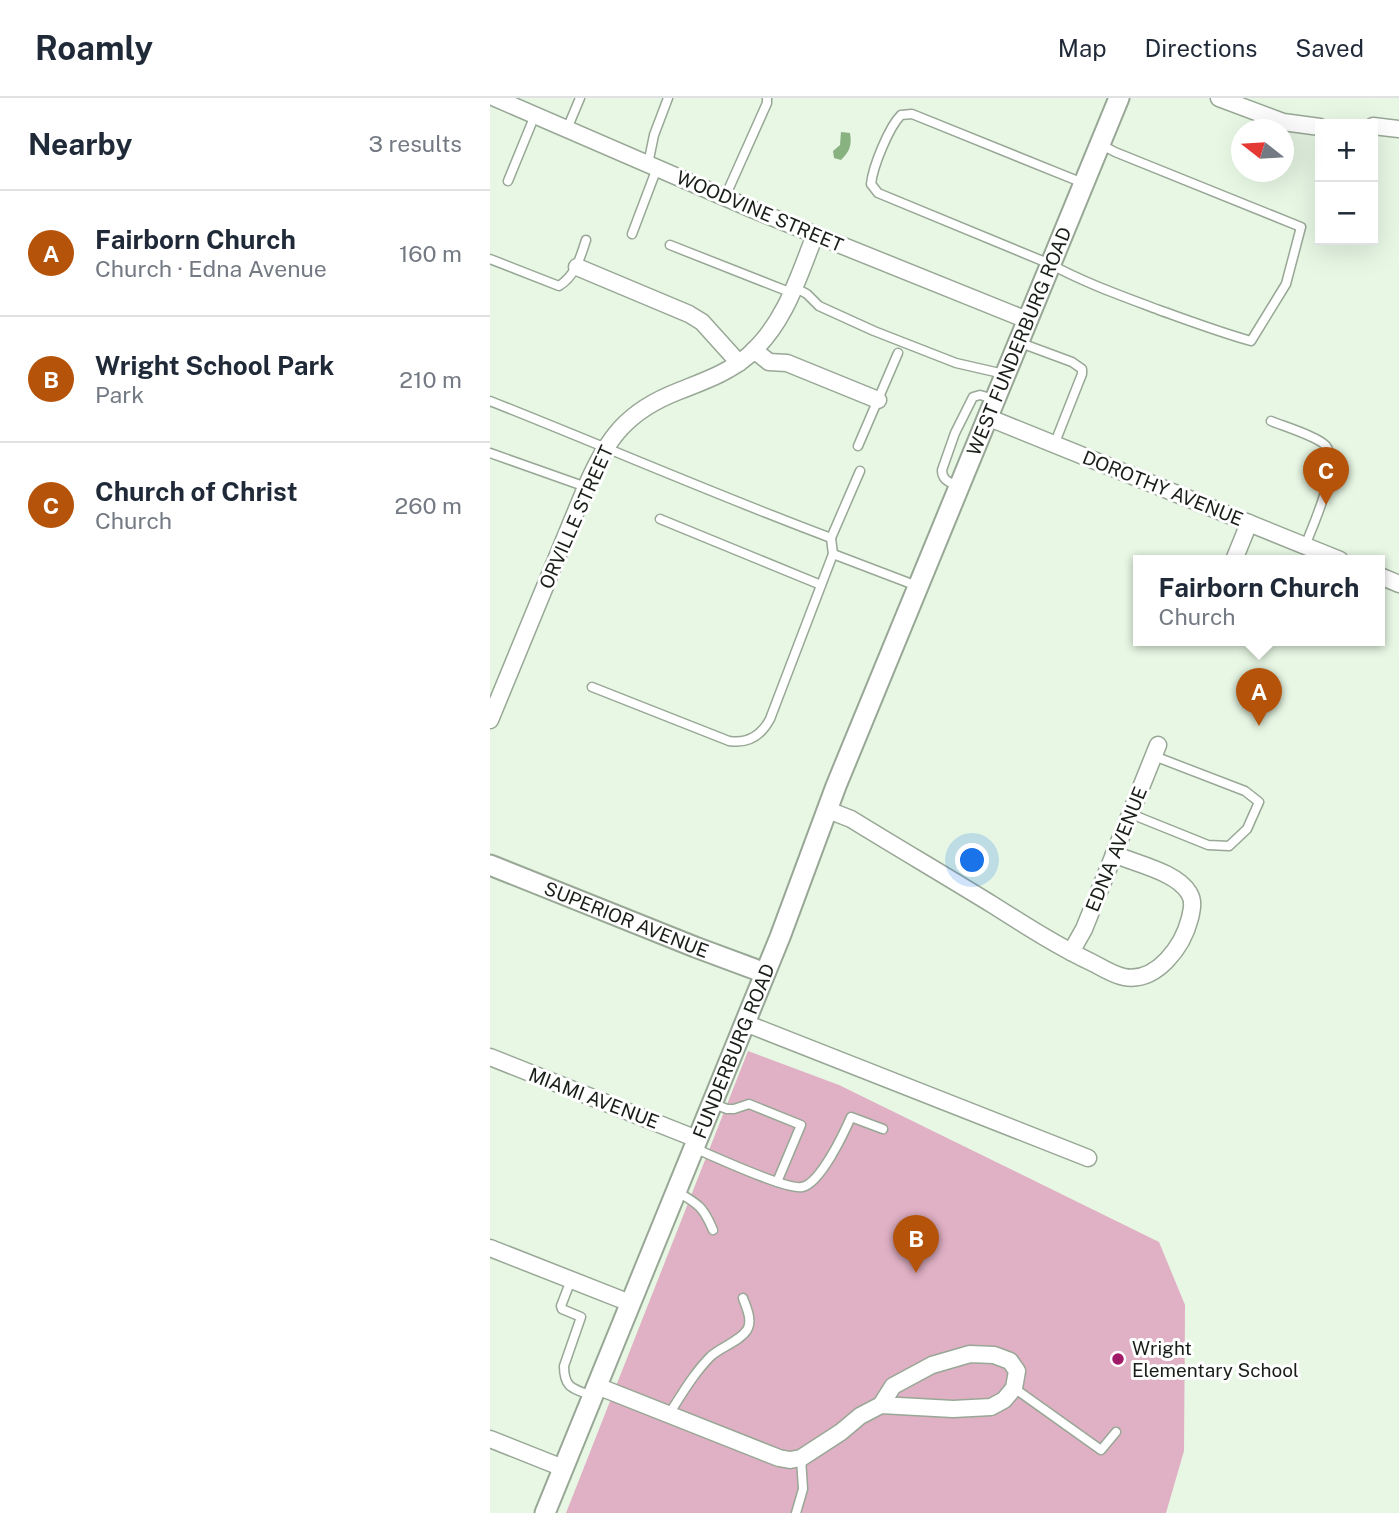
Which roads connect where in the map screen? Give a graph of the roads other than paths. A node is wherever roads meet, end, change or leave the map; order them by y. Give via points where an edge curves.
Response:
1 (495, 98) edge
2 (580, 98) edge
3 (668, 98) edge
4 (767, 98) edge
5 (1119, 98) edge
6 (1219, 98) edge
7 (535, 115) junction
8 (1315, 126) edge
9 (1378, 127) edge
10 (567, 129) junction
11 (1399, 129) edge
12 (1100, 144) junction
13 (653, 166) junction
14 (508, 181) dead end
15 (1083, 183) junction
16 (725, 197) junction
17 (632, 234) dead end
18 (815, 234) junction
19 (586, 240) dead end
20 (670, 244) dead end
21 (490, 259) edge
22 (1050, 264) junction
23 (577, 267) junction
24 (793, 290) junction
25 (1027, 320) junction
26 (1018, 342) junction
27 (754, 350) junction
28 (898, 353) dead end
29 (739, 363) junction
30 (1004, 374) junction
31 (878, 400) junction
32 (490, 401) edge
33 (990, 408) junction
34 (1271, 421) dead end
35 (1054, 445) junction
36 (858, 446) dead end
37 (606, 447) junction
38 (490, 453) edge
39 (860, 471) dead end
40 (586, 487) junction
41 (660, 519) dead end
42 (1249, 523) junction
43 (831, 538) junction
44 (1305, 546) junction
45 (833, 554) junction
46 (1236, 555) edge
47 (1328, 555) edge
48 (821, 585) junction
49 (917, 586) junction
50 (592, 687) dead end
51 (490, 720) edge
52 (1156, 750) joint
53 (828, 810) junction
54 (1131, 814) junction
55 (1114, 854) junction
56 (490, 865) edge
57 (1071, 952) junction
58 (765, 973) junction
59 (745, 1023) junction
60 (490, 1057) edge
61 (712, 1103) junction
62 (883, 1129) dead end
63 (696, 1143) junction
64 (1088, 1158) dead end
65 (777, 1182) junction
66 (676, 1191) junction
67 (713, 1230) dead end
68 (490, 1248) edge
69 (571, 1280) junction
70 (743, 1298) dead end
71 (630, 1303) junction
72 (1014, 1388) junction
73 (595, 1391) junction
74 (881, 1405) junction
75 (669, 1414) junction
76 (1116, 1432) dead end
77 (490, 1439) edge
78 (801, 1458) junction
79 (563, 1468) junction
80 (545, 1513) edge
81 (796, 1513) edge

1 - 7 street, WOODVINE STREET
2 - 10 lane
3 - 13 lane via 654,135
4 - 16 lane
5 - 12 street, WEST FUNDERBURG ROAD
6 - 8 street via 1283,122
7 - 10 street, WOODVINE STREET
7 - 14 lane
9 - 11 street
10 - 13 street, WOODVINE STREET
12 - 15 street, WEST FUNDERBURG ROAD
12 - 22 lane via 1301,226 1286,284 1251,341 1129,299
13 - 16 street, WOODVINE STREET
13 - 17 lane
15 - 22 street, WEST FUNDERBURG ROAD
15 - 22 lane via 912,114 901,115 894,122 872,174 871,184 878,193
16 - 18 street, WOODVINE STREET
18 - 24 street, ORVILLE STREET
18 - 25 street, WOODVINE STREET
19 - 23 lane
20 - 24 lane
21 - 23 lane via 559,286
22 - 25 street, WEST FUNDERBURG ROAD
23 - 29 street via 690,314
24 - 27 street, ORVILLE STREET via 779,319
24 - 30 lane via 874,331 956,363
25 - 26 street, WEST FUNDERBURG ROAD
26 - 30 street, WEST FUNDERBURG ROAD
26 - 35 lane via 1082,369
27 - 29 street, ORVILLE STREET
27 - 31 street via 769,362 787,363
28 - 31 lane
29 - 37 street, ORVILLE STREET via 713,379 654,402 619,429
30 - 33 street, WEST FUNDERBURG ROAD
31 - 36 lane
32 - 37 lane
33 - 35 street, DOROTHY AVENUE
33 - 49 street, WEST FUNDERBURG ROAD
34 - 44 lane via 1316,439 1326,446 1332,460
35 - 42 street, DOROTHY AVENUE
37 - 40 street, ORVILLE STREET
37 - 43 lane
38 - 40 lane
39 - 43 lane
40 - 51 street, ORVILLE STREET
41 - 48 lane
42 - 44 street, DOROTHY AVENUE
42 - 46 street
43 - 45 lane
44 - 47 street, DOROTHY AVENUE
45 - 48 lane
45 - 49 lane
48 - 50 lane via 766,728 748,741 729,741
49 - 53 street, FUNDERBURG ROAD
52 - 54 street, EDNA AVENUE
52 - 54 lane via 1245,791 1259,802 1247,829 1228,846 1208,845
53 - 57 street via 851,819
53 - 58 street, FUNDERBURG ROAD
54 - 55 street, EDNA AVENUE
55 - 57 street, EDNA AVENUE
55 - 57 street via 1183,885 1192,901 1188,924 1168,959 1135,978
56 - 58 street, SUPERIOR AVENUE
58 - 59 street, FUNDERBURG ROAD
59 - 61 street, FUNDERBURG ROAD
59 - 64 street
60 - 63 street, MIAMI AVENUE
61 - 63 street, FUNDERBURG ROAD
61 - 65 lane via 734,1110 749,1104 801,1125
62 - 65 lane via 851,1117 815,1180 801,1187
63 - 65 lane
63 - 66 street, FUNDERBURG ROAD
66 - 67 lane via 701,1206
66 - 71 street, FUNDERBURG ROAD
68 - 69 street
69 - 71 street
69 - 73 lane via 561,1306 581,1317 564,1366 565,1381 569,1387
70 - 75 lane via 749,1318 746,1332 712,1355
71 - 73 street, FUNDERBURG ROAD
72 - 74 street via 990,1407
72 - 74 street via 1017,1371 1010,1361 970,1354 932,1365 893,1386
72 - 76 lane via 1101,1450
73 - 75 street
73 - 79 street, FUNDERBURG ROAD
74 - 78 street
75 - 78 street via 779,1458
77 - 79 street
78 - 81 lane via 803,1489
79 - 80 street, FUNDERBURG ROAD

